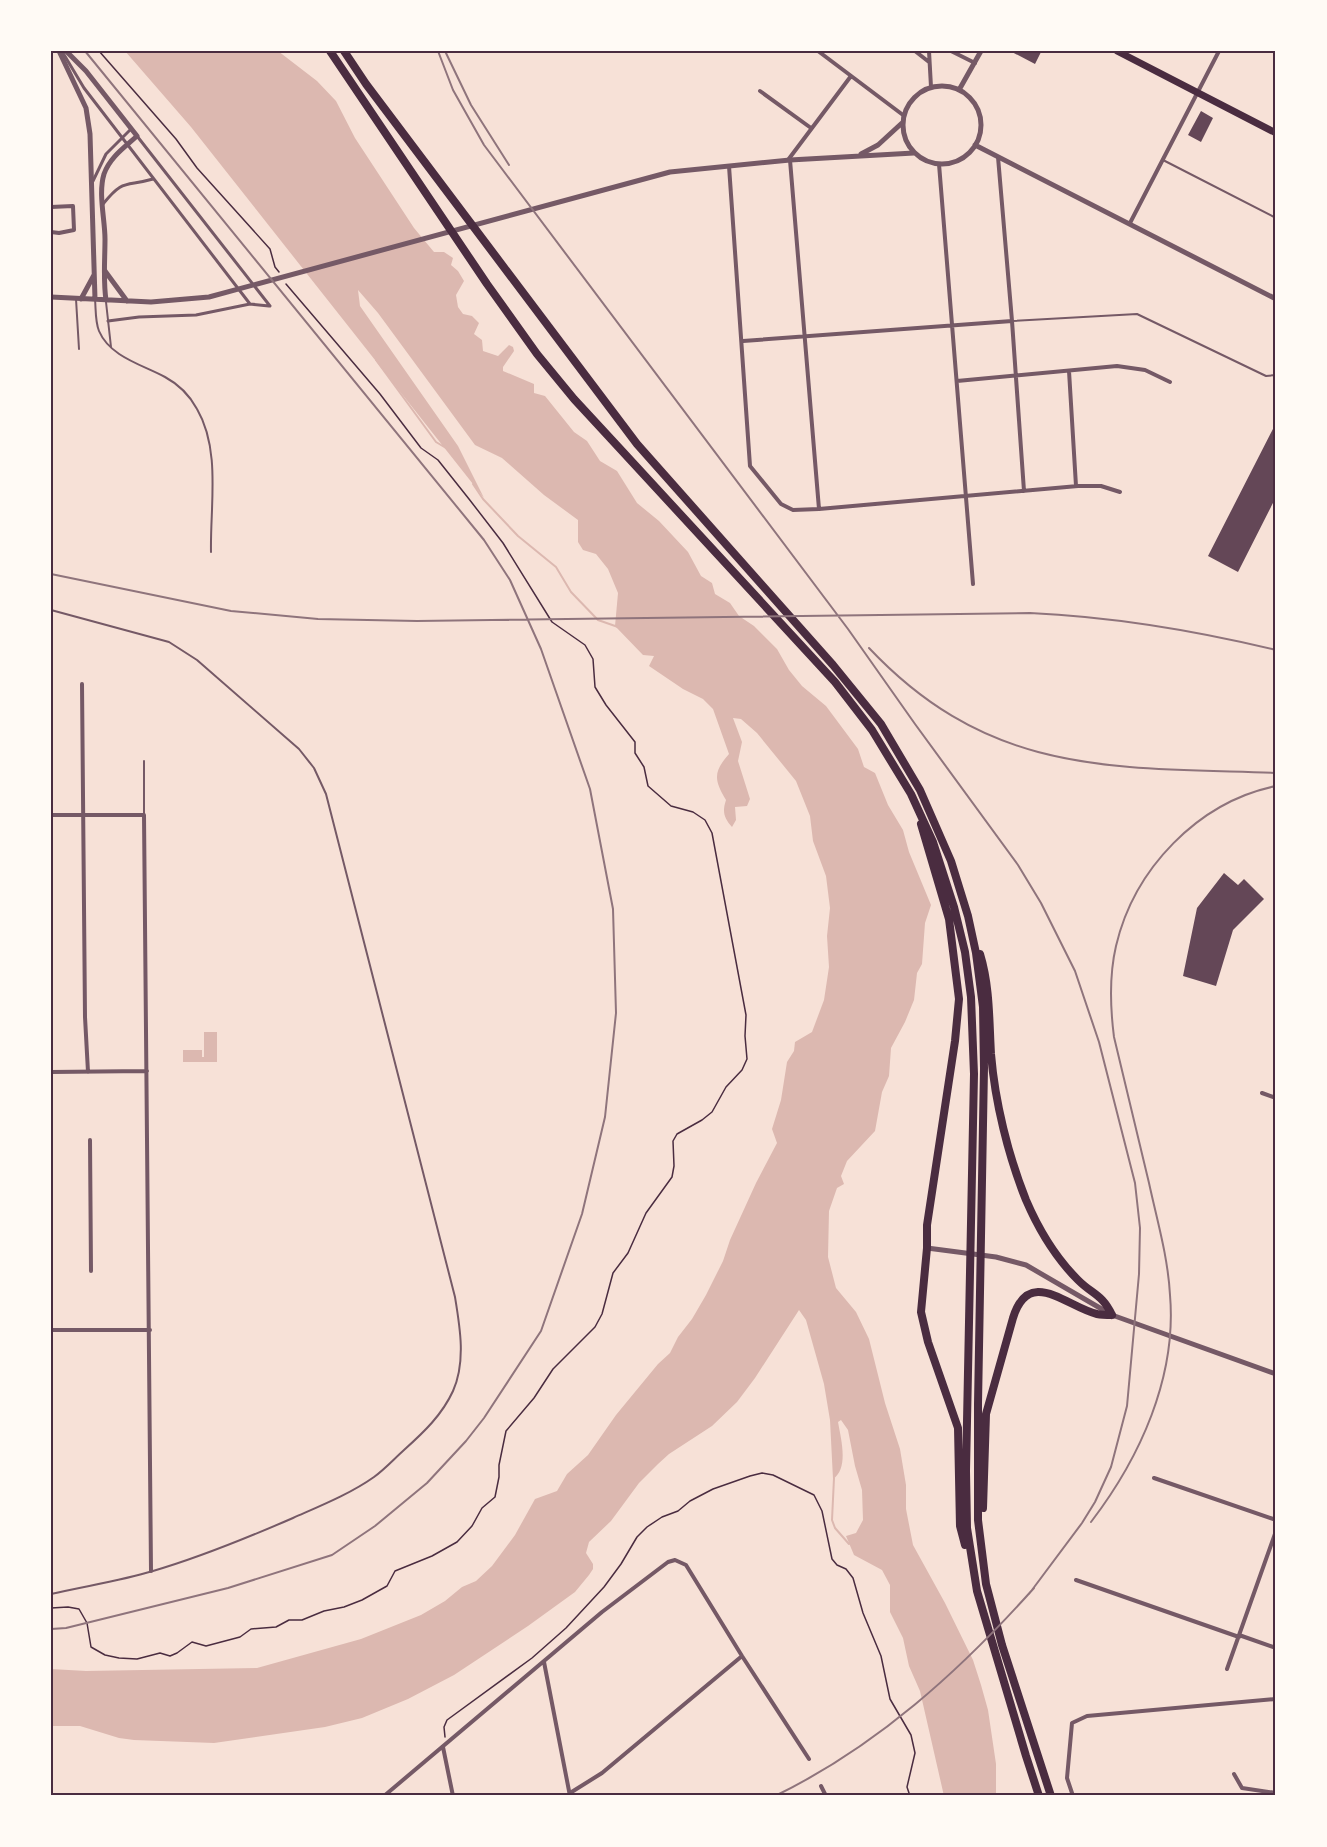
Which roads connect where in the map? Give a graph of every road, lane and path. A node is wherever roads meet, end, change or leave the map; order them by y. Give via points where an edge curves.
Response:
1 (60, 51) edge
2 (66, 51) edge
3 (99, 51) edge
4 (330, 51) edge
5 (344, 51) edge
6 (818, 51) edge
7 (915, 51) edge
8 (929, 51) edge
9 (951, 51) edge
10 (981, 51) edge
11 (1117, 51) edge
12 (1219, 51) edge
13 (930, 62) junction
14 (975, 63) junction
15 (851, 76) junction
16 (931, 87) junction
17 (959, 90) junction
18 (760, 91) dead end
19 (1197, 92) junction
20 (903, 115) junction
21 (902, 123) junction
22 (811, 128) junction
23 (132, 129) junction
24 (1276, 133) edge
25 (137, 136) junction
26 (122, 138) junction
27 (127, 145) junction
28 (975, 145) junction
29 (914, 153) junction
30 (854, 156) junction
31 (998, 156) junction
32 (789, 160) junction
33 (1163, 160) junction
34 (939, 164) junction
35 (729, 166) junction
36 (153, 179) junction
37 (92, 183) junction
38 (104, 204) junction
39 (51, 207) edge
40 (1276, 218) edge
41 (1130, 223) junction
42 (51, 232) edge
43 (105, 270) junction
44 (95, 274) junction
45 (280, 274) dead end
46 (284, 281) dead end
47 (51, 297) edge
48 (78, 299) junction
49 (95, 299) junction
50 (1276, 299) edge
51 (106, 300) junction
52 (127, 301) junction
53 (250, 304) junction
54 (108, 321) junction
55 (1012, 321) junction
56 (952, 324) junction
57 (804, 336) junction
58 (742, 341) junction
59 (111, 347) junction
60 (79, 349) dead end
61 (1069, 371) junction
62 (1016, 375) junction
63 (1276, 375) edge
64 (957, 381) junction
65 (1170, 382) dead end
66 (1076, 486) junction
67 (1024, 491) junction
68 (1120, 492) dead end
69 (966, 497) junction
70 (819, 509) junction
71 (211, 552) dead end
72 (974, 584) dead end
73 (51, 610) edge
74 (82, 684) dead end
75 (144, 761) dead end
76 (911, 794) junction
77 (51, 815) edge
78 (83, 815) junction
79 (144, 815) junction
80 (968, 916) junction
81 (147, 1071) junction
82 (51, 1072) edge
83 (88, 1072) junction
84 (1262, 1093) dead end
85 (1276, 1098) edge
86 (90, 1140) dead end
87 (927, 1248) junction
88 (91, 1271) dead end
89 (1112, 1315) junction
90 (51, 1330) edge
91 (150, 1330) junction
92 (1276, 1374) edge
93 (1154, 1478) dead end
94 (1276, 1520) edge
95 (1276, 1531) edge
96 (982, 1549) junction
97 (151, 1571) junction
98 (1076, 1580) dead end
99 (976, 1585) junction
100 (51, 1594) edge
101 (51, 1608) edge
102 (1239, 1636) junction
103 (1276, 1648) edge
104 (742, 1656) junction
105 (543, 1662) junction
106 (1227, 1669) dead end
107 (1276, 1699) edge
108 (443, 1747) junction
109 (809, 1759) dead end
110 (1234, 1774) dead end
111 (821, 1786) dead end
112 (1242, 1788) junction
113 (1262, 1793) edge
114 (1276, 1793) edge
115 (570, 1795) edge
116 (384, 1796) edge
117 (453, 1796) edge
118 (826, 1796) edge
119 (1037, 1796) edge
120 (1051, 1796) edge
121 (1073, 1796) edge
122 (1240, 1796) edge

1 - 26 street
1 - 37 street via 86,108
2 - 23 street
3 - 45 path via 270,249
4 - 76 highway via 537,354 835,682 872,730
5 - 80 highway via 637,444 881,724 920,790 951,861
6 - 15 street
7 - 13 street
8 - 13 street
9 - 14 street
10 - 14 street
11 - 19 main road
12 - 19 street
13 - 16 street
14 - 17 street
15 - 20 street
15 - 22 street
16 - 17 street
16 - 20 street via 912,98
17 - 28 street via 978,110 980,129
18 - 22 street
19 - 24 main road
19 - 33 street
20 - 21 street
21 - 29 street
21 - 30 street via 878,145
22 - 32 street
23 - 25 street
23 - 26 street
25 - 27 street
25 - 53 street via 270,306
26 - 27 street
26 - 37 street via 102,159
27 - 36 street
27 - 38 street via 105,172
28 - 31 street
28 - 34 street via 956,161
29 - 30 street
29 - 34 street
30 - 32 street
31 - 41 street
31 - 55 street
32 - 35 street
32 - 57 street
33 - 40 lane
33 - 41 street
34 - 56 street
35 - 52 street via 670,172 209,297
35 - 58 street
36 - 38 street via 119,186
36 - 53 street
37 - 44 street
38 - 43 street
39 - 42 street via 73,206 74,230
41 - 50 street
43 - 51 street
43 - 52 street
44 - 48 street
44 - 49 street
46 - 101 path via 421,448 438,460 469,499 503,543 552,622 585,645 593,659 595,687 635,742 635,753 644,767 648,786 670,806 705,820 712,833 746,1015 747,1059 711,1112 677,1134 673,1141 672,1177 646,1213 628,1253 613,1273 603,1314 553,1369 506,1431 495,1497 457,1542 395,1570 387,1586 362,1600 307,1619 289,1620 276,1628 251,1629 240,1637 206,1646 192,1642 170,1656 160,1653 137,1659 105,1655 91,1647 87,1623 79,1610
47 - 48 street
48 - 49 street
48 - 60 lane
49 - 51 street
49 - 59 lane via 100,332
51 - 52 street
51 - 54 lane
53 - 54 street via 196,315
54 - 59 lane
55 - 56 street
55 - 62 street
55 - 63 lane via 1137,314 1266,376
56 - 57 street
56 - 64 street
57 - 58 street
57 - 70 street
58 - 70 street via 750,466 781,504 793,510
59 - 71 lane via 184,391 205,424 212,469
61 - 62 street
61 - 65 street via 1127,366
61 - 66 street
62 - 64 street
62 - 67 street
64 - 69 street
66 - 67 street
66 - 68 street via 1101,486
67 - 69 street
69 - 70 street
69 - 72 street
73 - 97 lane via 170,642 197,660 299,749 314,768 326,794 460,1328 461,1359 454,1389 441,1413 375,1476 319,1507 254,1535
74 - 78 street
75 - 79 lane
76 - 87 highway via 949,919 959,999
76 - 99 highway via 933,842 954,906 971,997 974,1074 966,1471 967,1527
77 - 78 street
78 - 79 street
78 - 83 street
79 - 81 street
80 - 89 highway via 986,972 992,1055 1002,1116 1026,1198 1055,1251 1078,1280 1105,1300
80 - 96 highway via 983,1007 978,1404 978,1520
81 - 83 street
81 - 91 street
82 - 83 street
84 - 85 street
86 - 88 street
87 - 89 street via 996,1257 1026,1266
87 - 99 highway via 922,1322 958,1428 960,1526
89 - 92 street
89 - 96 highway via 1096,1314 1046,1293 1031,1294 1019,1303 986,1414
90 - 91 street
91 - 97 street
93 - 94 street
95 - 102 street
96 - 120 highway via 986,1584 1002,1645
97 - 100 lane
98 - 102 street
99 - 119 highway
102 - 103 street
102 - 106 street
104 - 105 street via 686,1565 675,1560 602,1612
104 - 109 street
104 - 115 street via 602,1773
105 - 108 street
105 - 115 street
107 - 121 street via 1087,1716 1072,1723 1067,1778
108 - 116 street
108 - 117 street
110 - 112 street
111 - 118 street
112 - 113 street
112 - 122 street
113 - 114 street

